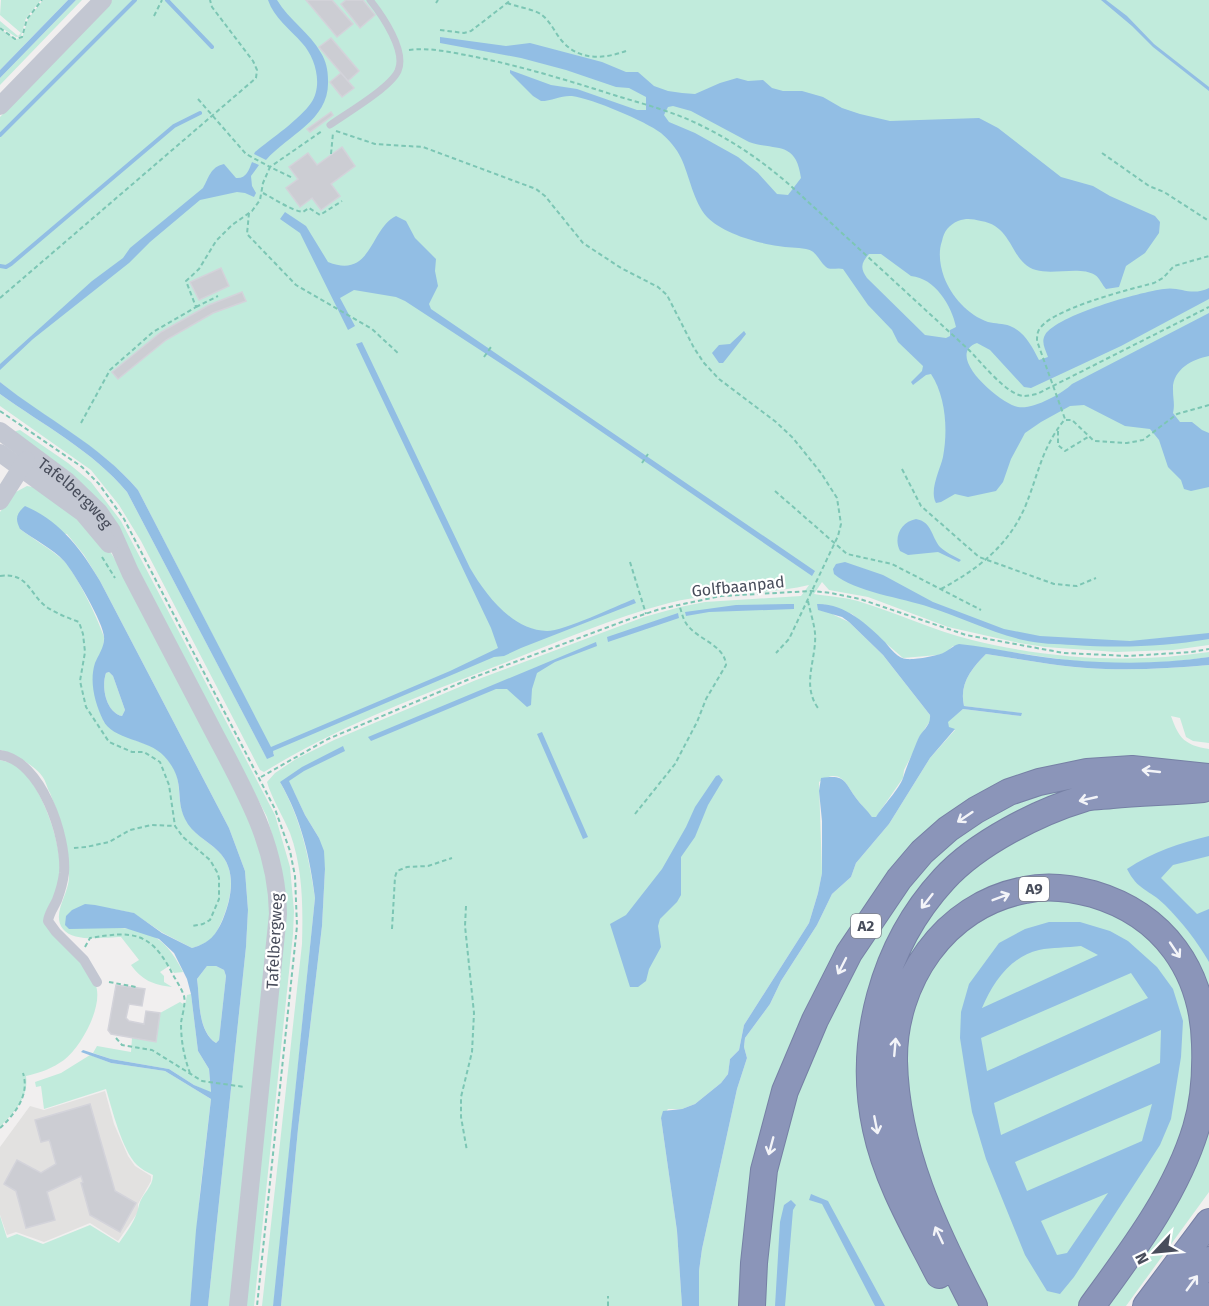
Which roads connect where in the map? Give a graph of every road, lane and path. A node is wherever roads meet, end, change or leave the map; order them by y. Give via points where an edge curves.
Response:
1 (42, 0) edge
2 (103, 0) edge
3 (162, 0) edge
4 (210, 0) edge
5 (370, 0) edge
6 (512, 0) edge
7 (507, 3) junction
8 (154, 16) dead end
9 (0, 28) edge
10 (440, 30) dead end
11 (626, 51) dead end
12 (399, 53) junction
13 (198, 99) dead end
14 (0, 106) edge
15 (212, 117) junction
16 (330, 125) joint
17 (1102, 153) dead end
18 (331, 154) dead end
19 (270, 167) junction
20 (293, 178) dead end
21 (262, 193) junction
22 (342, 201) dead end
23 (249, 213) junction
24 (1209, 221) edge
25 (1209, 256) edge
26 (218, 296) dead end
27 (0, 298) edge
28 (196, 307) junction
29 (1209, 307) edge
30 (491, 346) dead end
31 (399, 354) dead end
32 (484, 357) dead end
33 (1053, 386) junction
34 (1209, 405) edge
35 (1065, 419) junction
36 (81, 423) dead end
37 (1059, 428) junction
38 (0, 431) edge
39 (1088, 437) junction
40 (0, 453) edge
41 (648, 454) dead end
42 (25, 461) junction
43 (642, 463) dead end
44 (902, 469) dead end
45 (775, 492) dead end
46 (0, 501) edge
47 (833, 544) junction
48 (98, 550) dead end
49 (986, 560) junction
50 (630, 562) dead end
51 (0, 576) edge
52 (124, 578) junction
53 (1096, 578) dead end
54 (941, 589) junction
55 (812, 591) junction
56 (808, 601) junction
57 (679, 604) junction
58 (981, 609) dead end
59 (646, 614) junction
60 (1209, 649) edge
61 (776, 652) dead end
62 (818, 708) dead end
63 (0, 755) edge
64 (1209, 777) edge
65 (260, 778) dead end
66 (1209, 788) edge
67 (635, 814) dead end
68 (175, 826) junction
69 (62, 848) junction
70 (452, 858) dead end
71 (466, 906) dead end
72 (192, 926) dead end
73 (392, 929) dead end
74 (80, 954) junction
75 (98, 982) joint
76 (136, 987) dead end
77 (116, 1038) dead end
78 (23, 1073) dead end
79 (190, 1073) junction
80 (245, 1087) dead end
81 (0, 1128) edge
82 (467, 1151) dead end
83 (1209, 1222) edge
84 (1209, 1260) edge
85 (608, 1296) dead end
86 (1209, 1296) edge
87 (238, 1306) edge
88 (608, 1306) edge
89 (752, 1306) edge
90 (956, 1306) edge
91 (974, 1306) edge
92 (1092, 1306) edge
93 (1146, 1306) edge
94 (1175, 1306) edge
95 (1202, 1306) edge

1 - 9 path via 27,19 22,37 15,39
2 - 14 street
3 - 8 path
4 - 15 path via 253,61 257,74
5 - 12 lane
6 - 7 path
7 - 10 path via 471,31
7 - 11 path via 541,14 562,41 579,54 609,57
12 - 16 lane via 399,68 389,82
12 - 33 path via 427,49 515,66 668,111 705,127 735,143 792,187 1011,391 1022,396
13 - 15 path
15 - 19 path via 249,155
15 - 27 path
16 - 19 path
17 - 24 path
18 - 47 path via 333,130 375,144 423,147 536,189 583,243 667,295 704,363 776,422 809,457 840,509 841,524
19 - 20 path
19 - 21 path
21 - 22 path via 297,211 309,208 320,215
21 - 23 path
23 - 28 path via 216,241 199,269 186,280
23 - 31 path via 247,234 296,285 372,329
25 - 33 path via 1174,266 1154,283 1055,316 1038,330 1037,341
26 - 28 path
28 - 36 path via 153,332 110,370
29 - 33 path
30 - 32 path
33 - 35 path
34 - 39 path via 1176,414 1143,440 1105,443
35 - 37 path
35 - 39 path via 1072,420
37 - 39 path via 1058,445 1065,451
37 - 49 path via 1045,450 1024,509 999,548
38 - 42 street, Tafelbergweg
40 - 42 street, Tafelbergweg
41 - 43 path
42 - 46 street
42 - 52 street, Tafelbergweg via 104,537
44 - 49 path via 921,506
45 - 47 path
47 - 54 path via 847,554 892,564
47 - 55 path
48 - 52 path
49 - 53 path via 1053,584 1077,586
49 - 54 path
50 - 59 path
51 - 68 path via 10,574 19,578 47,607 79,622 85,652 80,681 86,707 109,742 132,752 144,752 160,762 169,785
52 - 87 street, Tafelbergweg via 256,813 272,857 278,914
54 - 58 path
55 - 56 path
55 - 57 path, Golfbaanpad
55 - 60 path, Golfbaanpad via 860,599 966,635 1064,653 1129,656
56 - 61 path via 789,639
56 - 62 path via 815,633 809,678
57 - 59 path, Golfbaanpad
57 - 67 path via 688,627 722,653 726,665 675,764
59 - 65 path, Golfbaanpad via 472,678 361,725 309,748
63 - 69 street via 20,763 38,783 52,812
64 -> 89 highway, A2 via 1132,769 1087,771 1039,782 1009,792 976,810 922,852 849,953 785,1091 765,1170
66 -> 90 highway, A2 via 1087,798 1027,820 982,847 945,878 915,916 899,947 885,977 875,1014 870,1056 871,1099 886,1164
68 - 69 path via 151,825 86,848
68 - 72 path via 210,860 219,878 219,898 210,920
69 - 74 street via 64,874 48,921
70 - 73 path via 397,871
71 - 82 path via 474,1013 472,1052 461,1097
74 - 75 street
74 - 79 path via 90,938 121,933 138,937 161,952 184,997 182,1040
75 - 76 path
77 - 79 path via 122,1045 152,1050
78 - 81 path via 24,1093
79 - 80 path via 206,1082
83 - 93 highway
94 -> 84 highway
85 - 88 path
86 - 95 highway
91 -> 92 highway, A9 via 930,1216 910,1158 895,1079 898,1020 921,962 938,938 963,917 990,901 1027,889 1058,887 1114,900 1144,918 1167,939 1197,991 1205,1037 1197,1127 1183,1163 1156,1215

